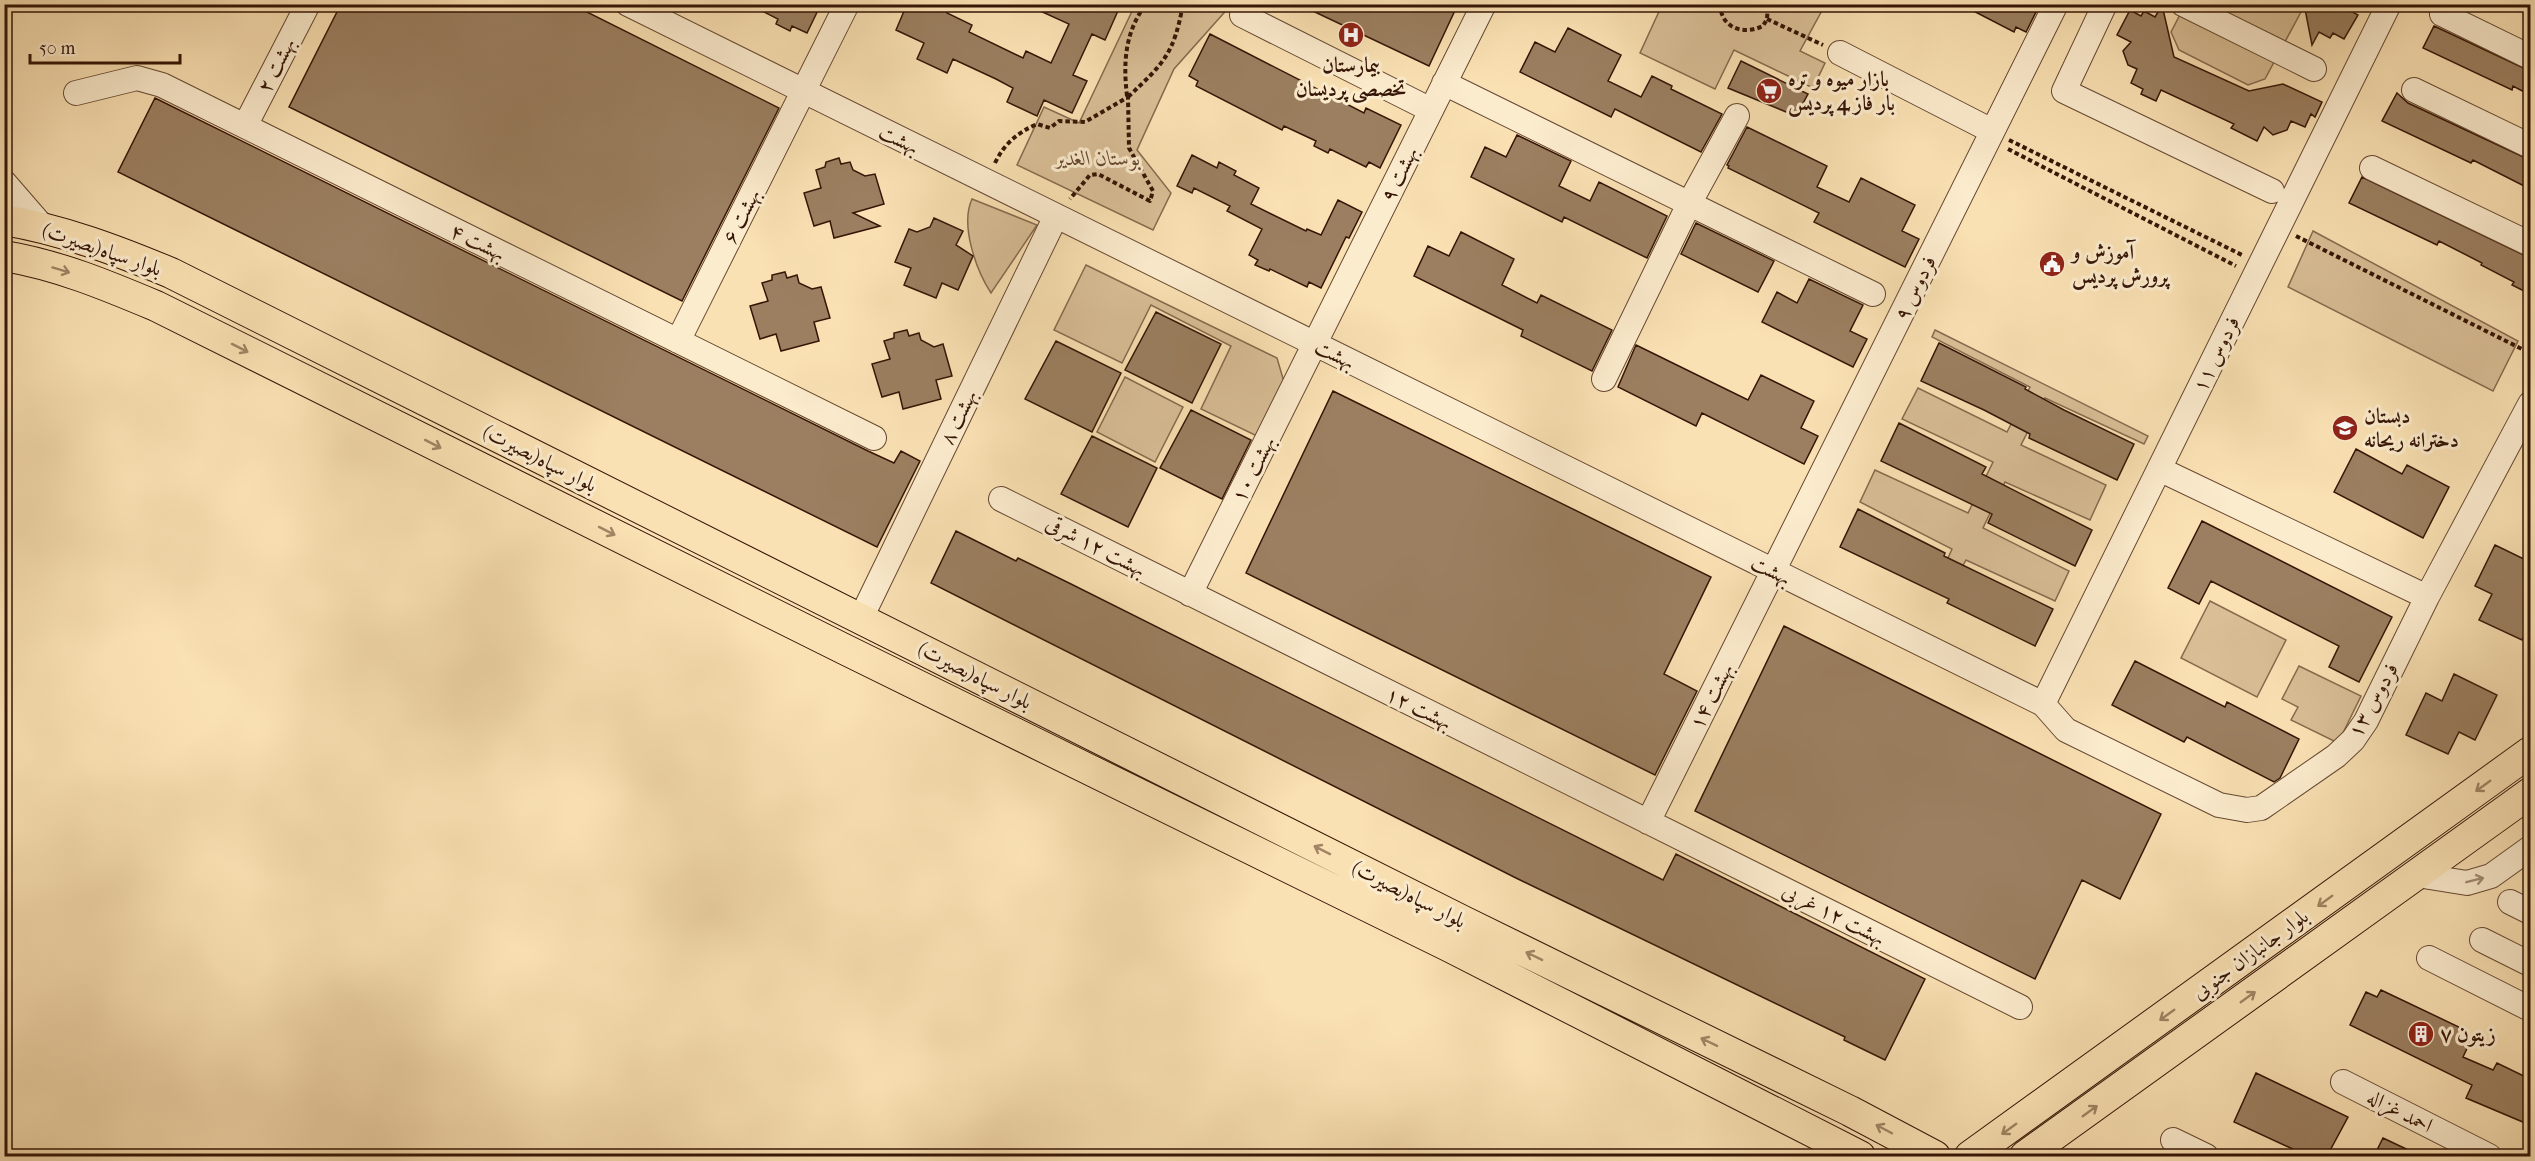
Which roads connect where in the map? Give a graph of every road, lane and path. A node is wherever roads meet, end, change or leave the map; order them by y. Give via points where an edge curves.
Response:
1 (308, 4) edge
2 (628, 4) edge
3 (848, 4) edge
4 (1146, 4) edge
5 (1183, 4) edge
6 (1484, 4) edge
7 (1719, 4) edge
8 (1768, 4) edge
9 (2056, 4) edge
10 (2105, 4) edge
11 (2183, 4) edge
12 (2389, 4) edge
13 (2442, 14) dead end
14 (1242, 15) dead end
15 (1767, 19) junction
16 (1840, 53) joint
17 (2530, 57) edge
18 (2314, 69) dead end
19 (1444, 84) junction
20 (2414, 90) dead end
21 (804, 91) junction
22 (76, 93) dead end
23 (1128, 97) junction
24 (1431, 110) junction
25 (1737, 116) dead end
26 (245, 126) junction
27 (1990, 135) junction
28 (2530, 146) edge
29 (2372, 168) dead end
30 (4, 182) edge
31 (987, 182) junction
32 (2272, 191) dead end
33 (1689, 204) junction
34 (1056, 216) junction
35 (4, 220) edge
36 (43, 227) junction
37 (2279, 227) junction
38 (2530, 244) edge
39 (10, 260) edge
40 (2257, 270) junction
41 (1873, 294) dead end
42 (678, 341) junction
43 (1315, 344) junction
44 (2530, 353) edge
45 (1604, 379) dead end
46 (403, 389) junction
47 (2530, 404) edge
48 (387, 421) junction
49 (874, 438) dead end
50 (2159, 469) junction
51 (1001, 499) dead end
52 (1773, 571) junction
53 (1190, 594) junction
54 (2427, 597) junction
55 (861, 618) junction
56 (844, 649) junction
57 (2043, 704) junction
58 (2530, 752) edge
59 (2530, 793) edge
60 (1648, 822) junction
61 (2530, 848) edge
62 (2417, 875) junction
63 (1463, 921) junction
64 (2482, 940) dead end
65 (1450, 947) junction
66 (2429, 958) dead end
67 (2530, 964) edge
68 (2020, 1007) dead end
69 (2530, 1009) edge
70 (2343, 1082) dead end
71 (2173, 1140) dead end
72 (1860, 1156) edge
73 (1935, 1156) edge
74 (1970, 1156) edge
75 (2025, 1156) edge
76 (2206, 1156) edge
77 (2489, 1156) edge

1 - 26 street, بهشت ۲
2 - 21 street, بهشت
3 - 21 street, بهشت ۶
4 - 23 path via 1128,41 1124,66
5 - 23 path via 1171,51
6 - 19 street, بهشت ۹
7 - 15 path via 1725,22 1738,30 1754,30
8 - 15 path
9 - 27 street, فردوس ۹
10 - 32 street via 2064,91
11 - 18 street
12 - 37 street, فردوس ۱۱
13 - 17 street
14 - 24 street
15 - 16 path
16 - 27 street
19 - 24 street, بهشت ۹
19 - 33 street
20 - 28 street
21 - 31 street, بهشت
21 - 42 street, بهشت ۶
22 - 26 street, بهشت ۴ via 137,78 162,85
23 - 31 path via 1085,122 1059,121 1050,128 1037,124 1025,129 1003,147
23 - 34 path via 1129,148 1153,191 1150,201 1098,174 1090,175
24 - 43 street, بهشت ۹
25 - 33 street
26 - 42 street, بهشت ۴
27 - 40 path
27 - 40 path
27 - 52 street, فردوس ۹
29 - 38 street
30 - 36 street
31 - 34 street, بهشت
33 - 41 street
33 - 45 street
34 - 43 street, بهشت
34 - 55 street, بهشت ۸
35 - 36 main road, بلوار سپاه(بصیرت)
36 - 46 main road, بلوار سپاه(بصیرت) via 102,245 171,273
37 - 40 street, فردوس ۱۱
37 - 44 path
39 -> 48 main road, بلوار سپاه(بصیرت) via 90,279 156,306
40 - 50 street, فردوس ۱۱
42 - 49 street, بهشت ۴
43 - 52 street, بهشت
43 - 53 street, بهشت ۱۰
46 - 48 main road
46 - 55 main road, بلوار سپاه(بصیرت)
47 - 54 street, فردوس ۱۳
48 -> 56 main road, بلوار سپاه(بصیرت)
50 - 54 street
50 - 57 street, فردوس ۱۱
51 - 53 street, بهشت ۱۲ شرقی
52 - 57 street, بهشت
52 - 60 street, بهشت ۱۴
53 - 60 street, بهشت ۱۲
54 - 57 street, فردوس ۱۳ via 2353,740 2261,807 2240,810 2218,805 2066,730
55 - 56 main road
63 -> 55 main road, بلوار سپاه(بصیرت)
56 - 65 main road, بلوار سپاه(بصیرت)
58 -> 74 main road, بلوار جانبازان جنوبی
59 - 62 main road, بلوار جانبازان جنوبی
60 - 68 street, بهشت ۱۲ غربی
62 -> 61 street via 2467,883 2491,876
75 -> 62 main road, بلوار جانبازان جنوبی
63 - 65 street
73 -> 63 main road, بلوار سپاه(بصیرت)
64 - 67 street
65 - 72 main road, بلوار سپاه(بصیرت)
66 - 69 street
70 - 77 street, احمد غزاله
71 - 76 street

